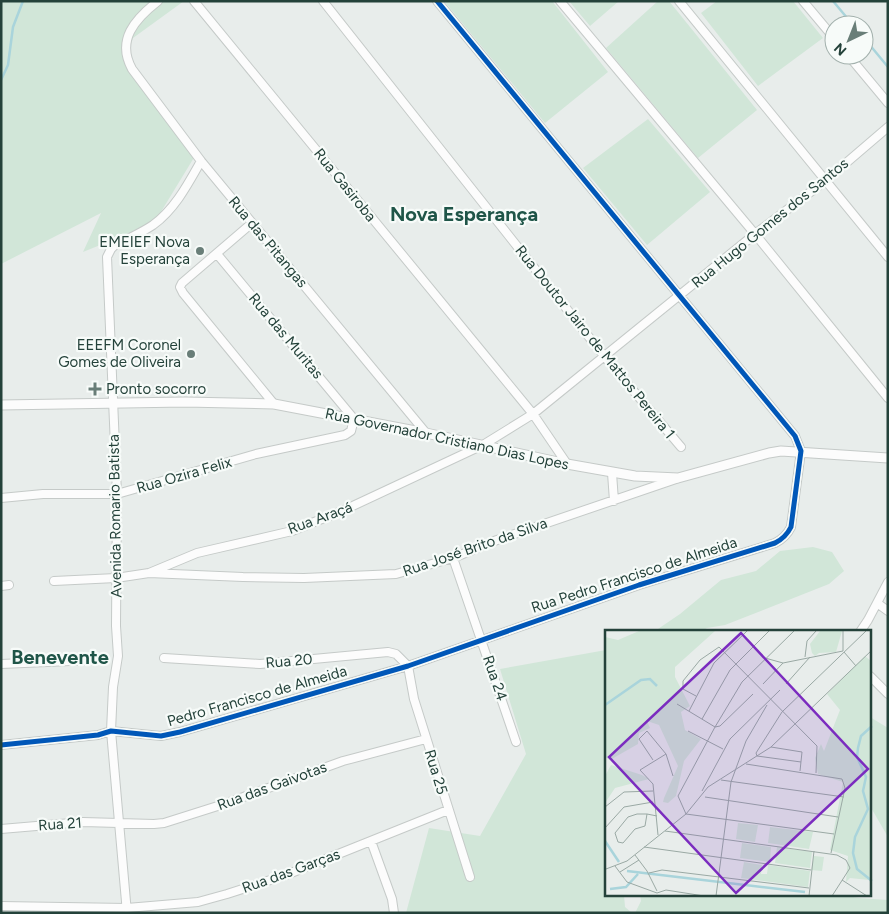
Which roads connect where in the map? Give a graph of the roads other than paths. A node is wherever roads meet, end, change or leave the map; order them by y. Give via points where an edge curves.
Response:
1 (158, 1) edge
2 (194, 1) edge
3 (323, 1) edge
4 (437, 1) edge
5 (560, 1) edge
6 (678, 1) edge
7 (803, 1) edge
8 (824, 26) edge
9 (856, 65) edge
10 (888, 103) edge
11 (888, 127) edge
12 (201, 162) junction
13 (825, 181) junction
14 (252, 223) junction
15 (755, 234) junction
16 (217, 254) junction
17 (888, 257) edge
18 (679, 296) junction
19 (604, 356) junction
20 (888, 398) edge
21 (113, 403) junction
22 (274, 404) junction
23 (1, 405) edge
24 (533, 414) junction
25 (354, 419) junction
26 (426, 433) junction
27 (484, 445) junction
28 (681, 447) dead end
29 (801, 452) junction
30 (888, 458) edge
31 (567, 464) junction
32 (612, 473) junction
33 (678, 478) junction
34 (117, 494) junction
35 (1, 498) edge
36 (614, 501) junction
37 (453, 558) junction
38 (150, 573) junction
39 (116, 578) junction
40 (54, 581) dead end
41 (888, 582) edge
42 (877, 603) junction
43 (888, 611) edge
44 (861, 630) edge
45 (482, 639) junction
46 (164, 658) dead end
47 (94, 660) dead end
48 (1, 664) edge
49 (408, 666) junction
50 (872, 678) edge
51 (888, 694) edge
52 (111, 730) junction
53 (426, 739) junction
54 (516, 742) dead end
55 (1, 744) edge
56 (448, 810) junction
57 (118, 822) junction
58 (1, 829) edge
59 (371, 841) junction
60 (470, 877) dead end
61 (1, 906) edge
62 (127, 911) edge
63 (394, 913) edge

1 - 12 street, Rua das Pitangas via 131,30 126,42 127,60
2 - 24 street, Rua Gasiroba
3 - 19 street, Rua Doutor Jairo de Mattos Pereira 1
4 - 18 street
5 - 15 street
6 - 13 street
7 - 8 street
9 - 10 street
11 - 13 street, Rua Hugo Gomes dos Santos
12 - 14 street, Rua das Pitangas
12 - 21 street, Avenida Romario Batista via 170,209 154,224 108,252
13 - 15 street, Rua Hugo Gomes dos Santos
13 - 17 street
14 - 16 street
14 - 26 street, Rua das Pitangas
15 - 18 street, Rua Hugo Gomes dos Santos
15 - 20 street
16 - 22 street via 180,287
16 - 25 street, Rua das Muritas
18 - 19 street, Rua Hugo Gomes dos Santos
18 - 29 street via 791,431
19 - 24 street, Rua Hugo Gomes dos Santos
19 - 28 street, Rua Doutor Jairo de Mattos Pereira 1
21 - 22 street, Rua Governador Cristiano Dias Lopes
21 - 23 street, Rua Governador Cristiano Dias Lopes
21 - 34 street, Avenida Romario Batista
22 - 25 street, Rua Governador Cristiano Dias Lopes
24 - 27 street, Rua Hugo Gomes dos Santos
24 - 31 street, Rua Gasiroba
25 - 26 street, Rua Governador Cristiano Dias Lopes
25 - 34 street, Rua Ozira Felix via 349,434 256,454
26 - 27 street, Rua Governador Cristiano Dias Lopes
27 - 31 street, Rua Governador Cristiano Dias Lopes
27 - 38 street, Rua Araçá via 292,531 198,553
29 - 30 street, Rua Governador Cristiano Dias Lopes
29 - 33 street, Rua Governador Cristiano Dias Lopes via 769,453
29 - 45 street, Rua Pedro Francisco de Almeida via 791,526 783,539
31 - 32 street, Rua Governador Cristiano Dias Lopes
32 - 33 street, Rua Governador Cristiano Dias Lopes
32 - 36 street
33 - 36 street, Rua José Brito da Silva
34 - 35 street, Rua Ozira Felix via 43,494
34 - 39 street, Avenida Romario Batista
36 - 37 street, Rua José Brito da Silva
37 - 38 street, Rua José Brito da Silva via 406,572 368,576 304,578
37 - 45 street, Rua 24
38 - 39 street, Rua José Brito da Silva
39 - 40 street, Rua José Brito da Silva
39 - 52 street, Avenida Romario Batista via 118,656
41 - 42 street
42 - 43 street
42 - 44 street
45 - 49 street, Rua Pedro Francisco de Almeida
45 - 54 street, Rua 24
46 - 49 street, Rua 20 via 260,664 388,652 396,654
47 - 48 street
49 - 52 street, Pedro Francisco de Almeida via 160,736
49 - 53 street, Rua 25
50 - 51 street
52 - 55 street via 98,735
52 - 57 street, Avenida Romario Batista
53 - 56 street, Rua 25
53 - 57 street, Rua das Gaivotas via 334,764 175,820 154,824
56 - 59 street, Rua das Garças
56 - 60 street, Rua 25
57 - 58 street, Rua 21
57 - 62 street, Avenida Romario Batista
59 - 62 street, Rua das Garças via 228,894 198,902
59 - 63 street
61 - 62 street, Rua das Garças

